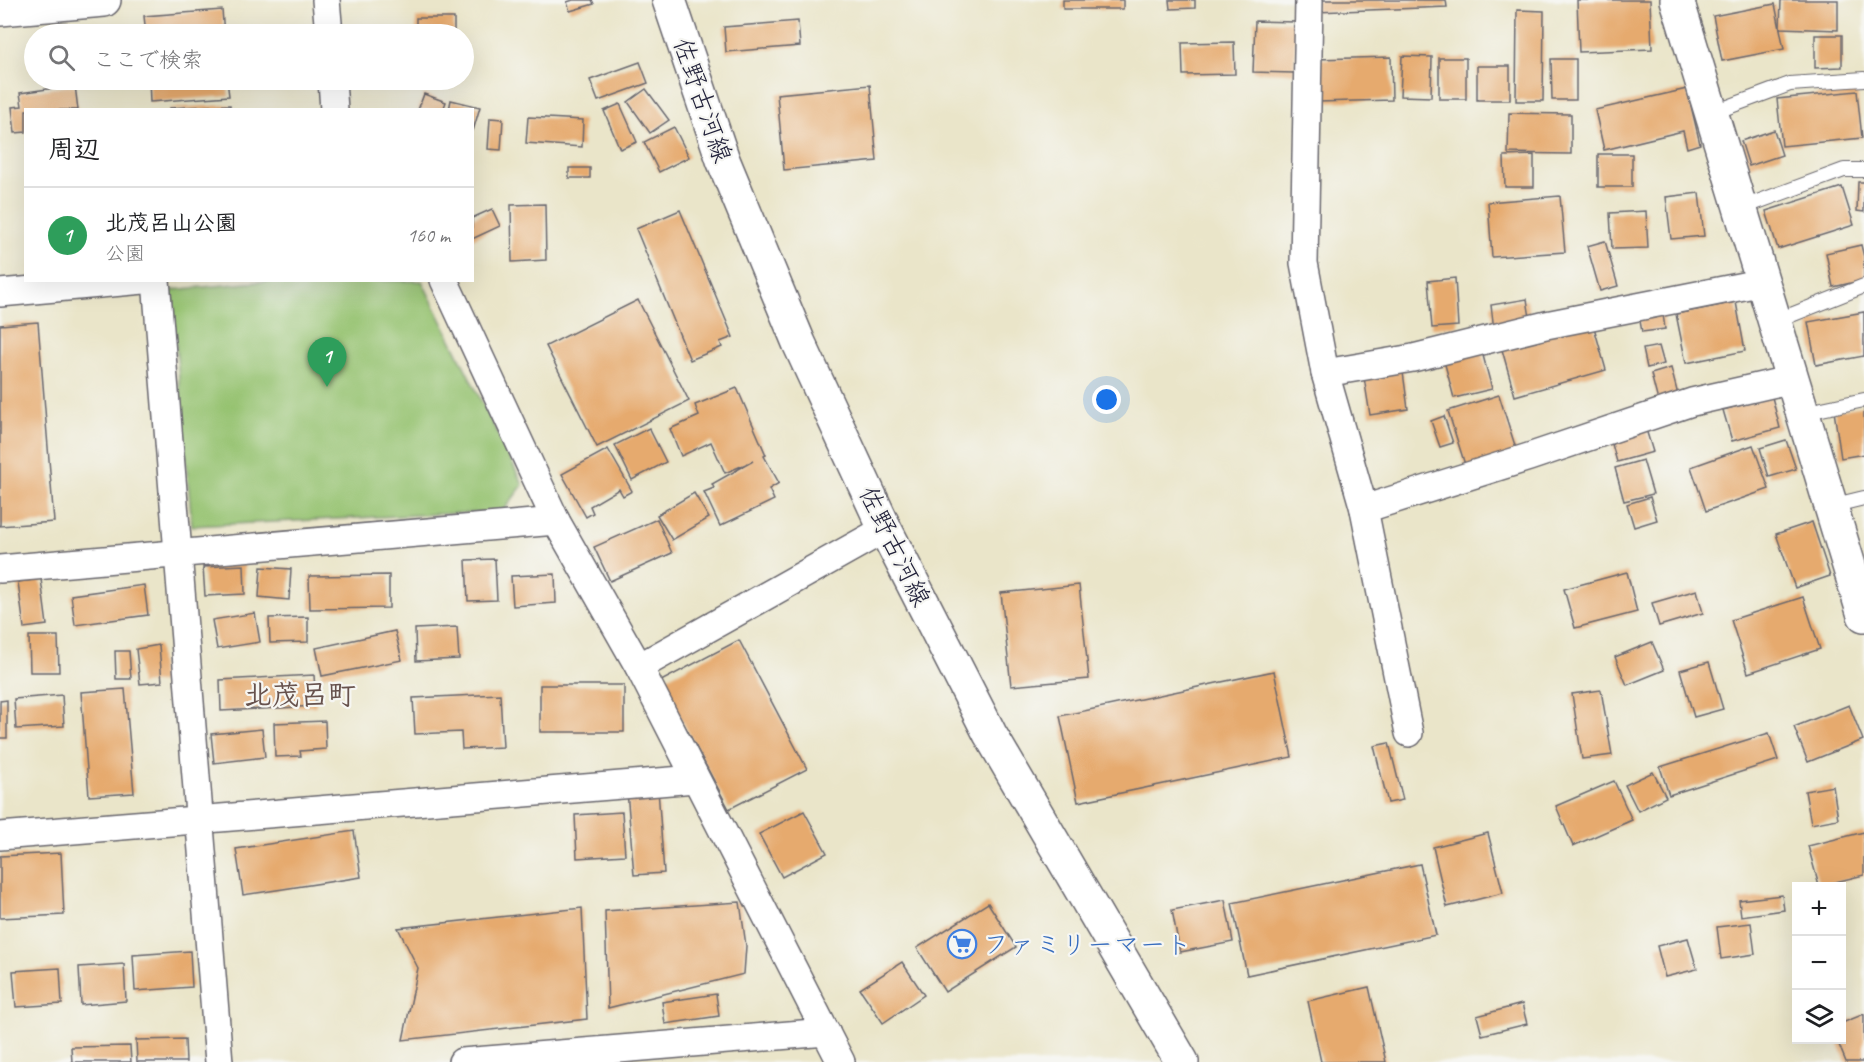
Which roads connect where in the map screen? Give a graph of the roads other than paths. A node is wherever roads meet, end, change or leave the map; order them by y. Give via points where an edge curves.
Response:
1 (104, 0) edge
2 (326, 0) edge
3 (669, 0) edge
4 (1310, 0) edge
5 (1677, 0) edge
6 (0, 9) edge
7 (328, 24) edge
8 (1864, 79) edge
9 (333, 90) edge
10 (334, 108) edge
11 (1712, 113) junction
12 (1864, 170) edge
13 (1741, 208) junction
14 (120, 282) edge
15 (156, 282) edge
16 (445, 282) edge
17 (1764, 282) junction
18 (1864, 286) edge
19 (0, 292) edge
20 (1776, 321) junction
21 (1325, 373) junction
22 (1792, 379) junction
23 (1864, 400) edge
24 (1803, 413) junction
25 (1864, 498) edge
26 (1831, 506) junction
27 (1364, 508) junction
28 (556, 520) junction
29 (885, 529) junction
30 (178, 553) junction
31 (0, 569) edge
32 (1864, 615) edge
33 (639, 667) junction
34 (1409, 733) dead end
35 (695, 779) junction
36 (200, 818) junction
37 (0, 836) edge
38 (826, 1032) junction
39 (219, 1062) edge
40 (462, 1062) edge
41 (841, 1062) edge
42 (1182, 1062) edge

1 - 6 main road
2 - 7 street
3 - 29 main road, 佐野古河線 via 728,171 799,343
4 - 21 street via 1304,263
5 - 11 main road
8 - 11 lane via 1790,84
9 - 10 street
11 - 13 main road
12 - 13 lane via 1844,170
13 - 17 main road
14 - 19 street
15 - 30 street
16 - 28 street
17 - 20 main road
17 - 21 street
18 - 20 lane
20 - 22 main road
21 - 27 street
22 - 24 main road
22 - 27 street via 1692,402
23 - 24 lane
24 - 26 main road
25 - 26 lane
26 - 32 main road
27 - 34 street
28 - 30 street
28 - 33 street
29 - 33 street
29 - 42 main road, 佐野古河線 via 990,734
30 - 31 street
30 - 36 street
33 - 35 street
35 - 36 street
35 - 38 street
36 - 37 street
36 - 39 street
38 - 40 street
38 - 41 street

